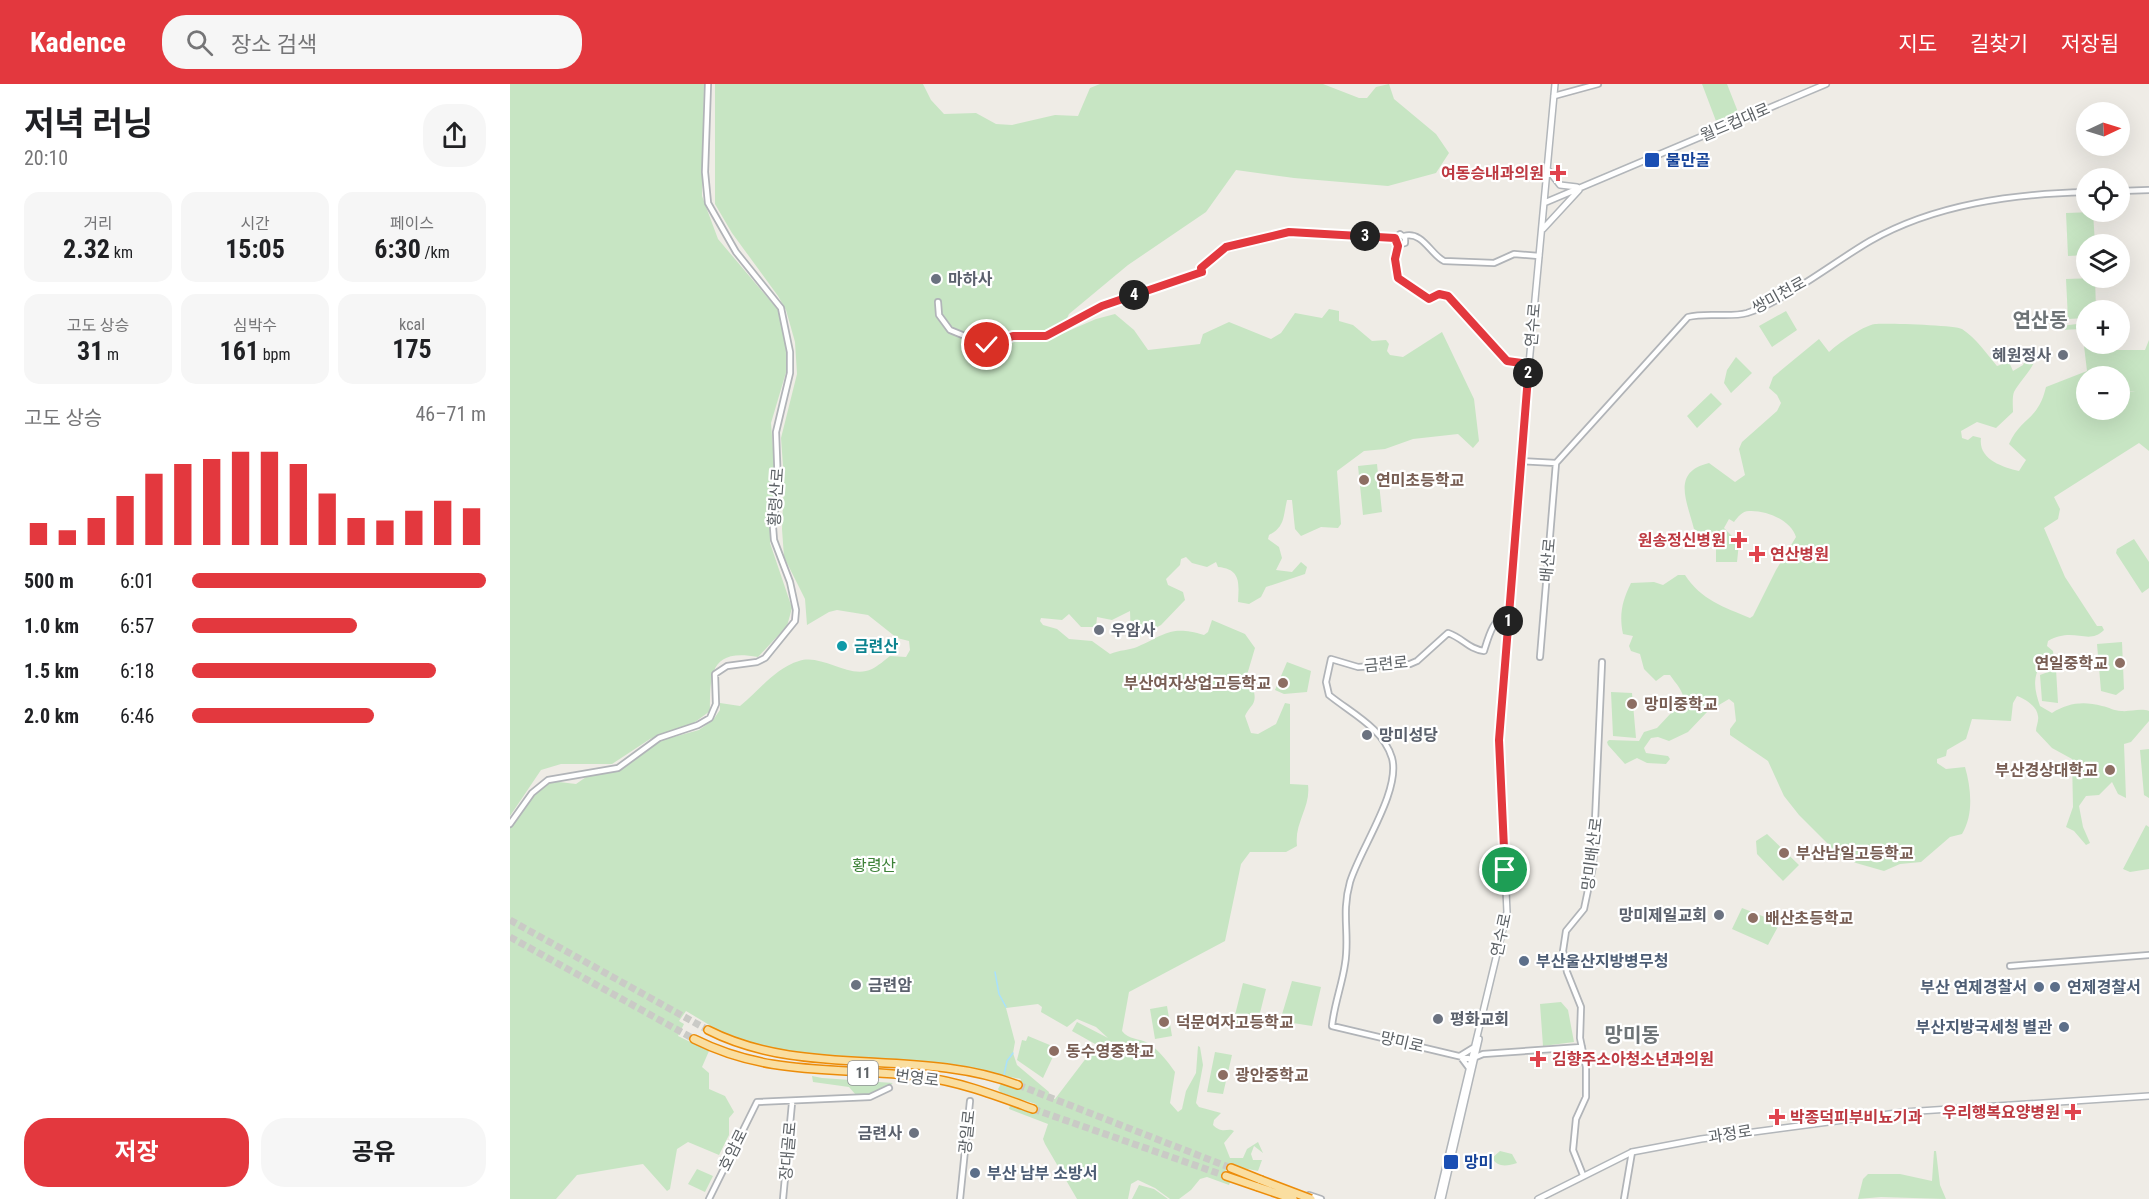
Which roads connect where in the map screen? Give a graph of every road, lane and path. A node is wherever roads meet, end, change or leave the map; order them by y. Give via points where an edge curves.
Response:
1 (708, 84) edge
2 (1555, 84) edge
3 (1598, 84) edge
4 (1826, 84) edge
5 (1554, 96) junction
6 (1547, 169) junction
7 (1581, 187) junction
8 (2149, 190) edge
9 (2130, 191) edge
10 (2076, 192) edge
11 (1544, 203) junction
12 (1542, 230) junction
13 (1395, 238) junction
14 (1405, 238) junction
15 (1398, 246) junction
16 (1539, 256) junction
17 (938, 302) dead end
18 (1529, 364) junction
19 (1520, 461) junction
20 (1556, 463) junction
21 (1509, 611) junction
22 (1540, 657) dead end
23 (1602, 662) dead end
24 (510, 824) edge
25 (2149, 955) edge
26 (2010, 966) dead end
27 (1332, 1026) joint
28 (708, 1030) tunnel mouth
29 (1479, 1031) junction
30 (694, 1039) tunnel mouth
31 (1582, 1047) junction
32 (1473, 1048) junction
33 (1460, 1056) junction
34 (1474, 1058) junction
35 (1469, 1068) junction
36 (1018, 1085) tunnel mouth
37 (889, 1088) dead end
38 (2149, 1096) edge
39 (970, 1101) dead end
40 (757, 1102) joint
41 (792, 1103) junction
42 (1033, 1109) tunnel mouth
43 (1632, 1152) junction
44 (1231, 1168) tunnel mouth
45 (1583, 1175) junction
46 (1226, 1176) tunnel mouth
47 (1260, 1184) junction
48 (709, 1199) edge
49 (783, 1199) edge
50 (960, 1199) edge
51 (1285, 1199) edge
52 (1293, 1199) edge
53 (1311, 1199) edge
54 (1321, 1199) edge
55 (1440, 1199) edge
56 (1538, 1199) edge
57 (1624, 1199) edge

1 - 24 street, 황령산로 via 708,202 736,252 781,308 790,352 790,373 776,432 778,486 773,527 795,601 795,621 765,658 720,668 715,674 716,704 710,718 659,738 618,768 548,780 532,793
2 - 5 main road, 연수로
3 - 5 street
4 - 7 main road, 월드컵대로
5 - 6 main road, 연수로
6 - 7 main road via 1560,186
6 - 11 main road, 연수로
7 - 11 main road, 월드컵대로
7 - 12 main road
8 - 9 street
10 - 20 street, 쌍미천로 via 2024,194 1919,218 1894,228 1780,297 1746,313 1702,313 1688,317
11 - 12 main road, 연수로
12 - 16 main road, 연수로
13 - 14 street via 1400,234
13 - 15 street
13 - 17 street via 1289,232 1226,247 1201,268 1202,272 1102,306 1046,336 1013,336 987,345 950,330 939,315
14 - 15 street via 1403,245
14 - 16 street via 1413,235 1444,261 1494,262 1514,254
15 - 18 street via 1395,270 1404,284 1429,299 1439,294 1448,296 1507,361
16 - 18 main road, 연수로
18 - 19 main road, 연수로
19 - 20 street
19 - 21 main road, 연수로
20 - 22 street, 배산로
21 - 27 street, 금련로 via 1500,615 1492,627 1484,651 1471,649 1461,637 1448,633 1410,664 1358,667 1331,659 1326,682 1329,695 1354,711 1384,742 1393,765 1392,784 1350,883 1343,915 1346,962
21 - 29 main road, 연수로 via 1499,740 1507,912
23 - 31 street, 망미배산로 via 1593,866 1584,909 1564,939 1567,972 1581,1007
25 - 26 street
27 - 33 street, 망미로
28 - 36 highway, 번영로 / 11 via 778,1054 936,1065
29 - 32 main road, 연수로
29 - 34 main road, 연수로
30 - 42 highway, 번영로 / 11 via 724,1054 764,1065 933,1079
31 - 34 street
31 - 45 street, 망미배산로 via 1586,1097 1576,1119 1573,1150
32 - 33 street
32 - 34 main road, 연수로
33 - 34 street, 망미로
33 - 35 street
34 - 35 main road, 연수로
34 - 55 main road, 연수로
35 - 55 main road, 연수로
37 - 41 street via 873,1096
38 - 43 main road, 과정로 via 1864,1116 1765,1128
39 - 50 street, 광일로
40 - 41 street, 장대골로
40 - 48 street, 호암로
41 - 49 street, 장대골로
43 - 45 main road, 과정로
43 - 57 street
44 - 47 highway
45 - 56 main road, 과정로
46 - 47 highway
47 - 52 highway, bridge
47 - 53 highway, bridge
51 - 54 street via 1272,1195 1274,1184

